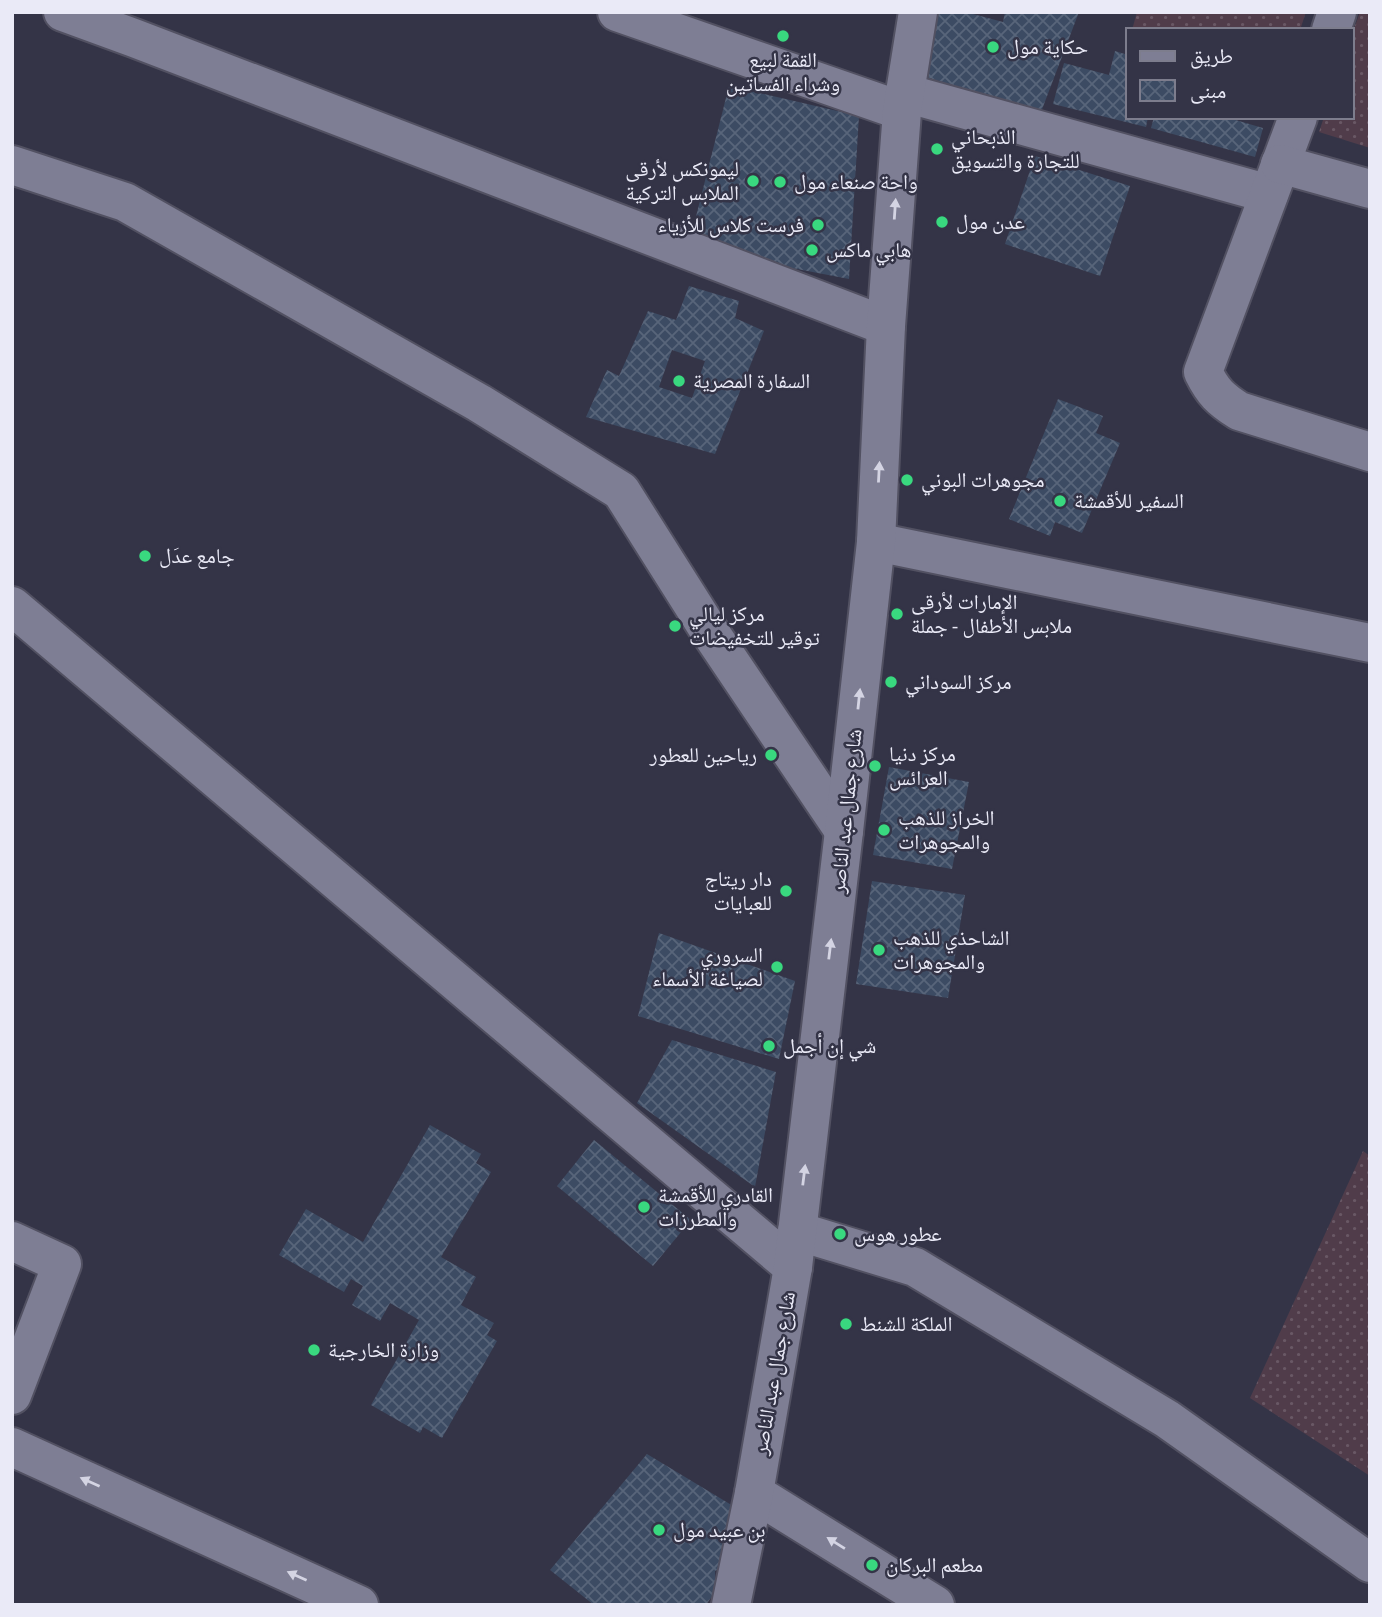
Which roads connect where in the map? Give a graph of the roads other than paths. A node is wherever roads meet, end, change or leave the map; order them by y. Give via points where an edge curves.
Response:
1 (63, 12) edge
2 (617, 12) edge
3 (918, 12) edge
4 (139, 25) edge
5 (903, 102) junction
6 (1297, 119) edge
7 (12, 165) edge
8 (1274, 179) junction
9 (1370, 189) edge
10 (886, 326) junction
11 (1370, 452) edge
12 (876, 542) junction
13 (12, 606) edge
14 (1370, 643) edge
15 (844, 831) junction
16 (12, 1241) edge
17 (795, 1249) junction
18 (12, 1395) edge
19 (12, 1447) edge
20 (754, 1493) junction
21 (1370, 1563) edge
22 (359, 1605) edge
23 (731, 1605) edge
24 (935, 1605) edge

1 - 4 street
2 - 5 street
3 - 5 street, شارع جمال عبد الناصر
4 - 10 street
5 - 8 street
10 -> 5 street, شارع جمال عبد الناصر
6 - 8 street
7 - 15 street via 125,202 480,403 621,491
8 - 9 street
8 - 11 street via 1203,372 1222,400 1239,411
12 -> 10 street, شارع جمال عبد الناصر
12 - 14 street
15 -> 12 street, شارع جمال عبد الناصر
13 - 17 street
17 -> 15 street, شارع جمال عبد الناصر
16 - 18 street via 62,1264
17 - 20 street, شارع جمال عبد الناصر
17 - 21 street via 915,1267 1167,1419
22 -> 19 street
20 - 23 street, شارع جمال عبد الناصر
24 -> 20 street

